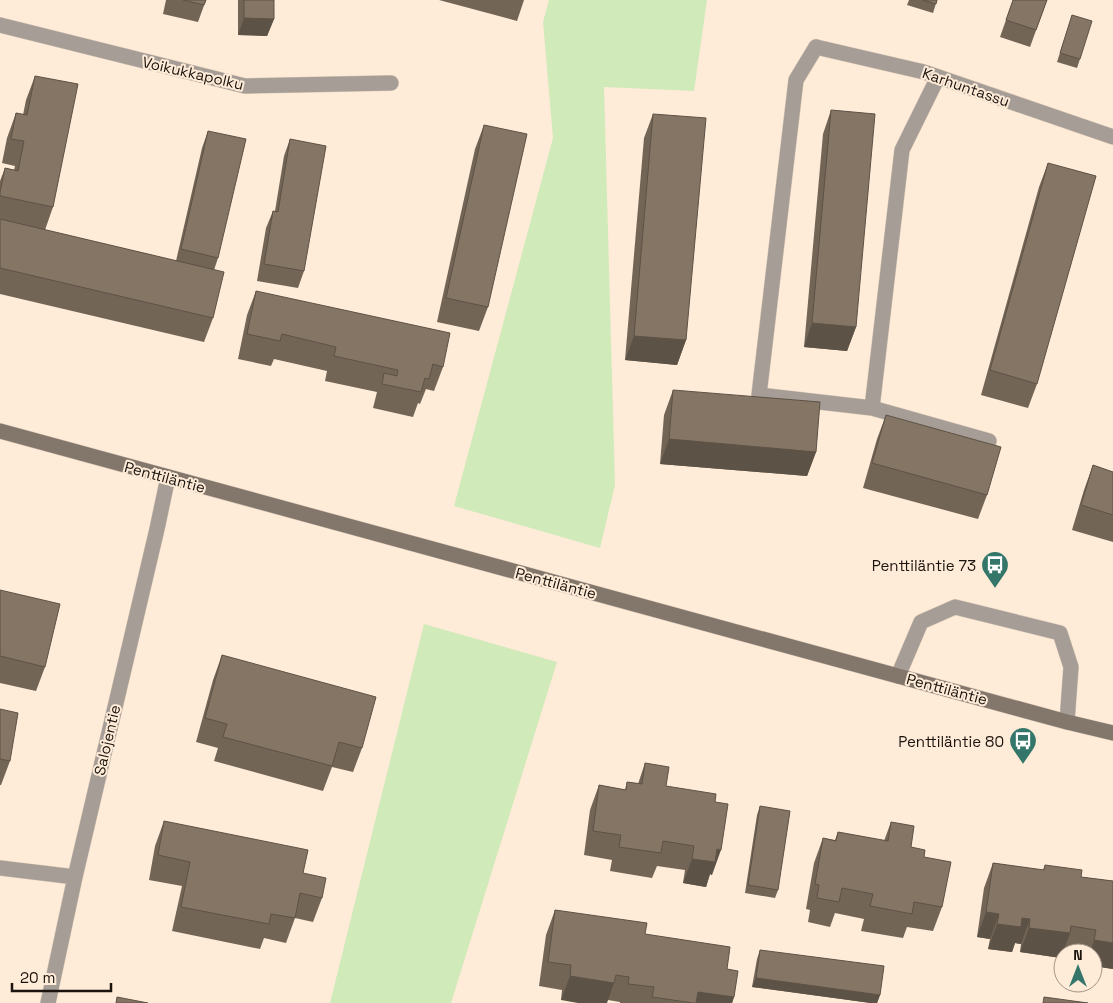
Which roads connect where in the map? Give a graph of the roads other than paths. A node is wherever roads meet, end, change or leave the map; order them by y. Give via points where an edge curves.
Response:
1 (0, 25) edge
2 (938, 77) junction
3 (391, 82) dead end
4 (1113, 137) edge
5 (872, 408) junction
6 (0, 431) edge
7 (989, 441) dead end
8 (168, 477) junction
9 (898, 676) junction
10 (1067, 722) junction
11 (1113, 733) edge
12 (0, 868) edge
13 (75, 877) junction
14 (48, 1003) edge

1 - 3 street, Voikukkapolku via 245,86
2 - 4 street, Karhuntassu
2 - 5 street via 902,150
2 - 5 street, Karhuntassu via 816,47 796,80 759,396
5 - 7 street
6 - 8 street, Penttiläntie
8 - 9 street, Penttiläntie
8 - 13 street, Salojentie
9 - 10 street, Penttiläntie
9 - 10 street via 921,622 955,607 1060,633 1071,666
10 - 11 street, Penttiläntie
12 - 13 street
13 - 14 street, Salojentie

